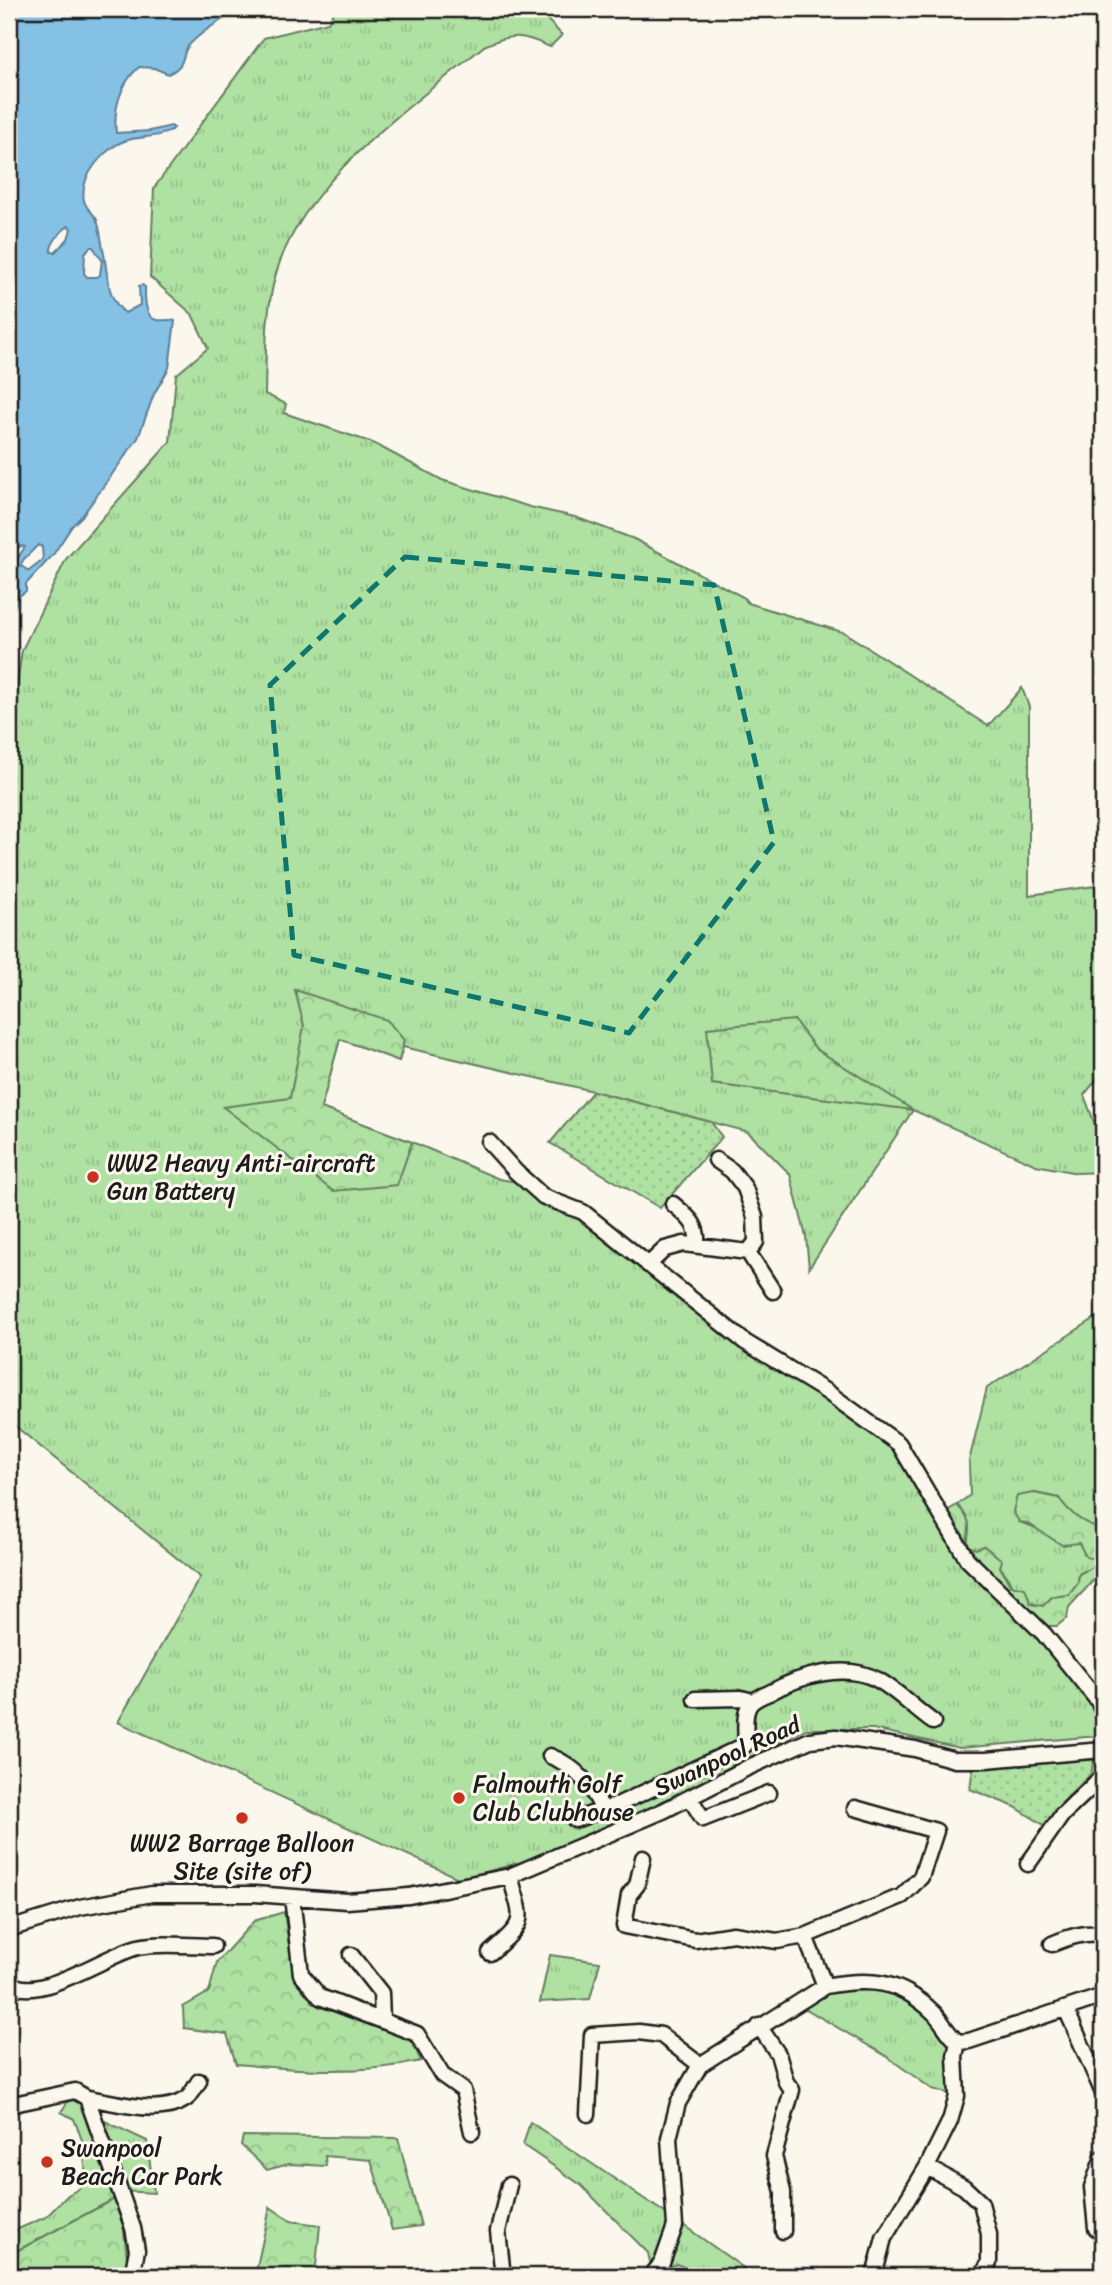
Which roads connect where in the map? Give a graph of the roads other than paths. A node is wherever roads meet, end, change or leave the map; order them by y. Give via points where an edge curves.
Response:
1 (489, 1142) dead end
2 (716, 1160) dead end
3 (673, 1204) dead end
4 (697, 1245) junction
5 (748, 1252) junction
6 (648, 1265) junction
7 (773, 1290) dead end
8 (695, 1699) dead end
9 (753, 1701) junction
10 (1103, 1712) edge
11 (933, 1722) dead end
12 (1103, 1750) edge
13 (550, 1756) dead end
14 (1103, 1776) edge
15 (769, 1793) dead end
16 (690, 1798) junction
17 (855, 1808) dead end
18 (603, 1810) junction
19 (575, 1820) dead end
20 (643, 1858) dead end
21 (1028, 1864) dead end
22 (510, 1876) junction
23 (292, 1897) junction
24 (9, 1928) edge
25 (1103, 1934) edge
26 (805, 1936) junction
27 (1052, 1944) dead end
28 (214, 1946) dead end
29 (490, 1954) dead end
30 (351, 1955) dead end
31 (9, 1982) edge
32 (824, 1986) junction
33 (1103, 1996) edge
34 (1066, 2009) junction
35 (382, 2021) junction
36 (759, 2026) junction
37 (958, 2042) junction
38 (700, 2065) junction
39 (1099, 2074) edge
40 (199, 2081) dead end
41 (1103, 2093) edge
42 (87, 2098) junction
43 (9, 2105) edge
44 (588, 2114) dead end
45 (472, 2132) dead end
46 (1103, 2157) edge
47 (927, 2167) junction
48 (509, 2185) dead end
49 (1103, 2229) edge
50 (783, 2231) dead end
51 (132, 2276) edge
52 (503, 2276) edge
53 (651, 2276) edge
54 (874, 2276) edge
55 (982, 2276) edge

1 - 6 street via 544,1197 583,1212
2 - 5 street via 745,1188 755,1217 756,1242
3 - 4 street via 699,1233
4 - 5 street
4 - 6 street via 665,1249
5 - 7 street
6 - 10 street via 745,1342 827,1392 899,1444 967,1559 1044,1634
8 - 9 street
9 - 11 street via 810,1676 857,1674 876,1679
9 - 18 street via 746,1714 745,1745
12 - 16 street, Swanpool Road via 955,1760 836,1737 810,1740
13 - 18 street via 586,1780
14 - 21 street via 1062,1815
15 - 16 street via 703,1819
16 - 22 street, Swanpool Road
17 - 26 street via 936,1831 921,1877 902,1896
18 - 19 street
20 - 26 street via 637,1885 629,1895 624,1926 695,1940 733,1934 777,1941
22 - 23 street, Swanpool Road via 409,1896 347,1901
22 - 29 street via 521,1914 515,1931
23 - 24 street, Swanpool Road via 152,1894 80,1907
23 - 35 street via 301,1974 320,1997
25 - 27 street via 1091,1932
26 - 32 street
28 - 31 street via 139,1947 47,1986 24,1990
30 - 35 street via 381,1993
32 - 36 street
32 - 37 street via 875,1981 892,1985 925,2004
33 - 34 street
34 - 37 street
34 - 39 street
35 - 45 street via 417,2034 442,2075 463,2090
36 - 38 street
36 - 50 street via 778,2054 792,2090 775,2156 783,2192
37 - 47 street via 957,2096
38 - 44 street via 661,2035 592,2035
38 - 53 street via 678,2103 669,2138 675,2226 662,2263
39 - 41 street
40 - 42 street via 189,2097 167,2106 150,2108
42 - 43 street via 75,2091
42 - 51 street via 133,2228 137,2250
46 - 49 street via 1092,2187 1096,2228
47 - 54 street via 884,2238
47 - 55 street via 964,2187 981,2203 989,2234 989,2263
48 - 52 street via 498,2231

